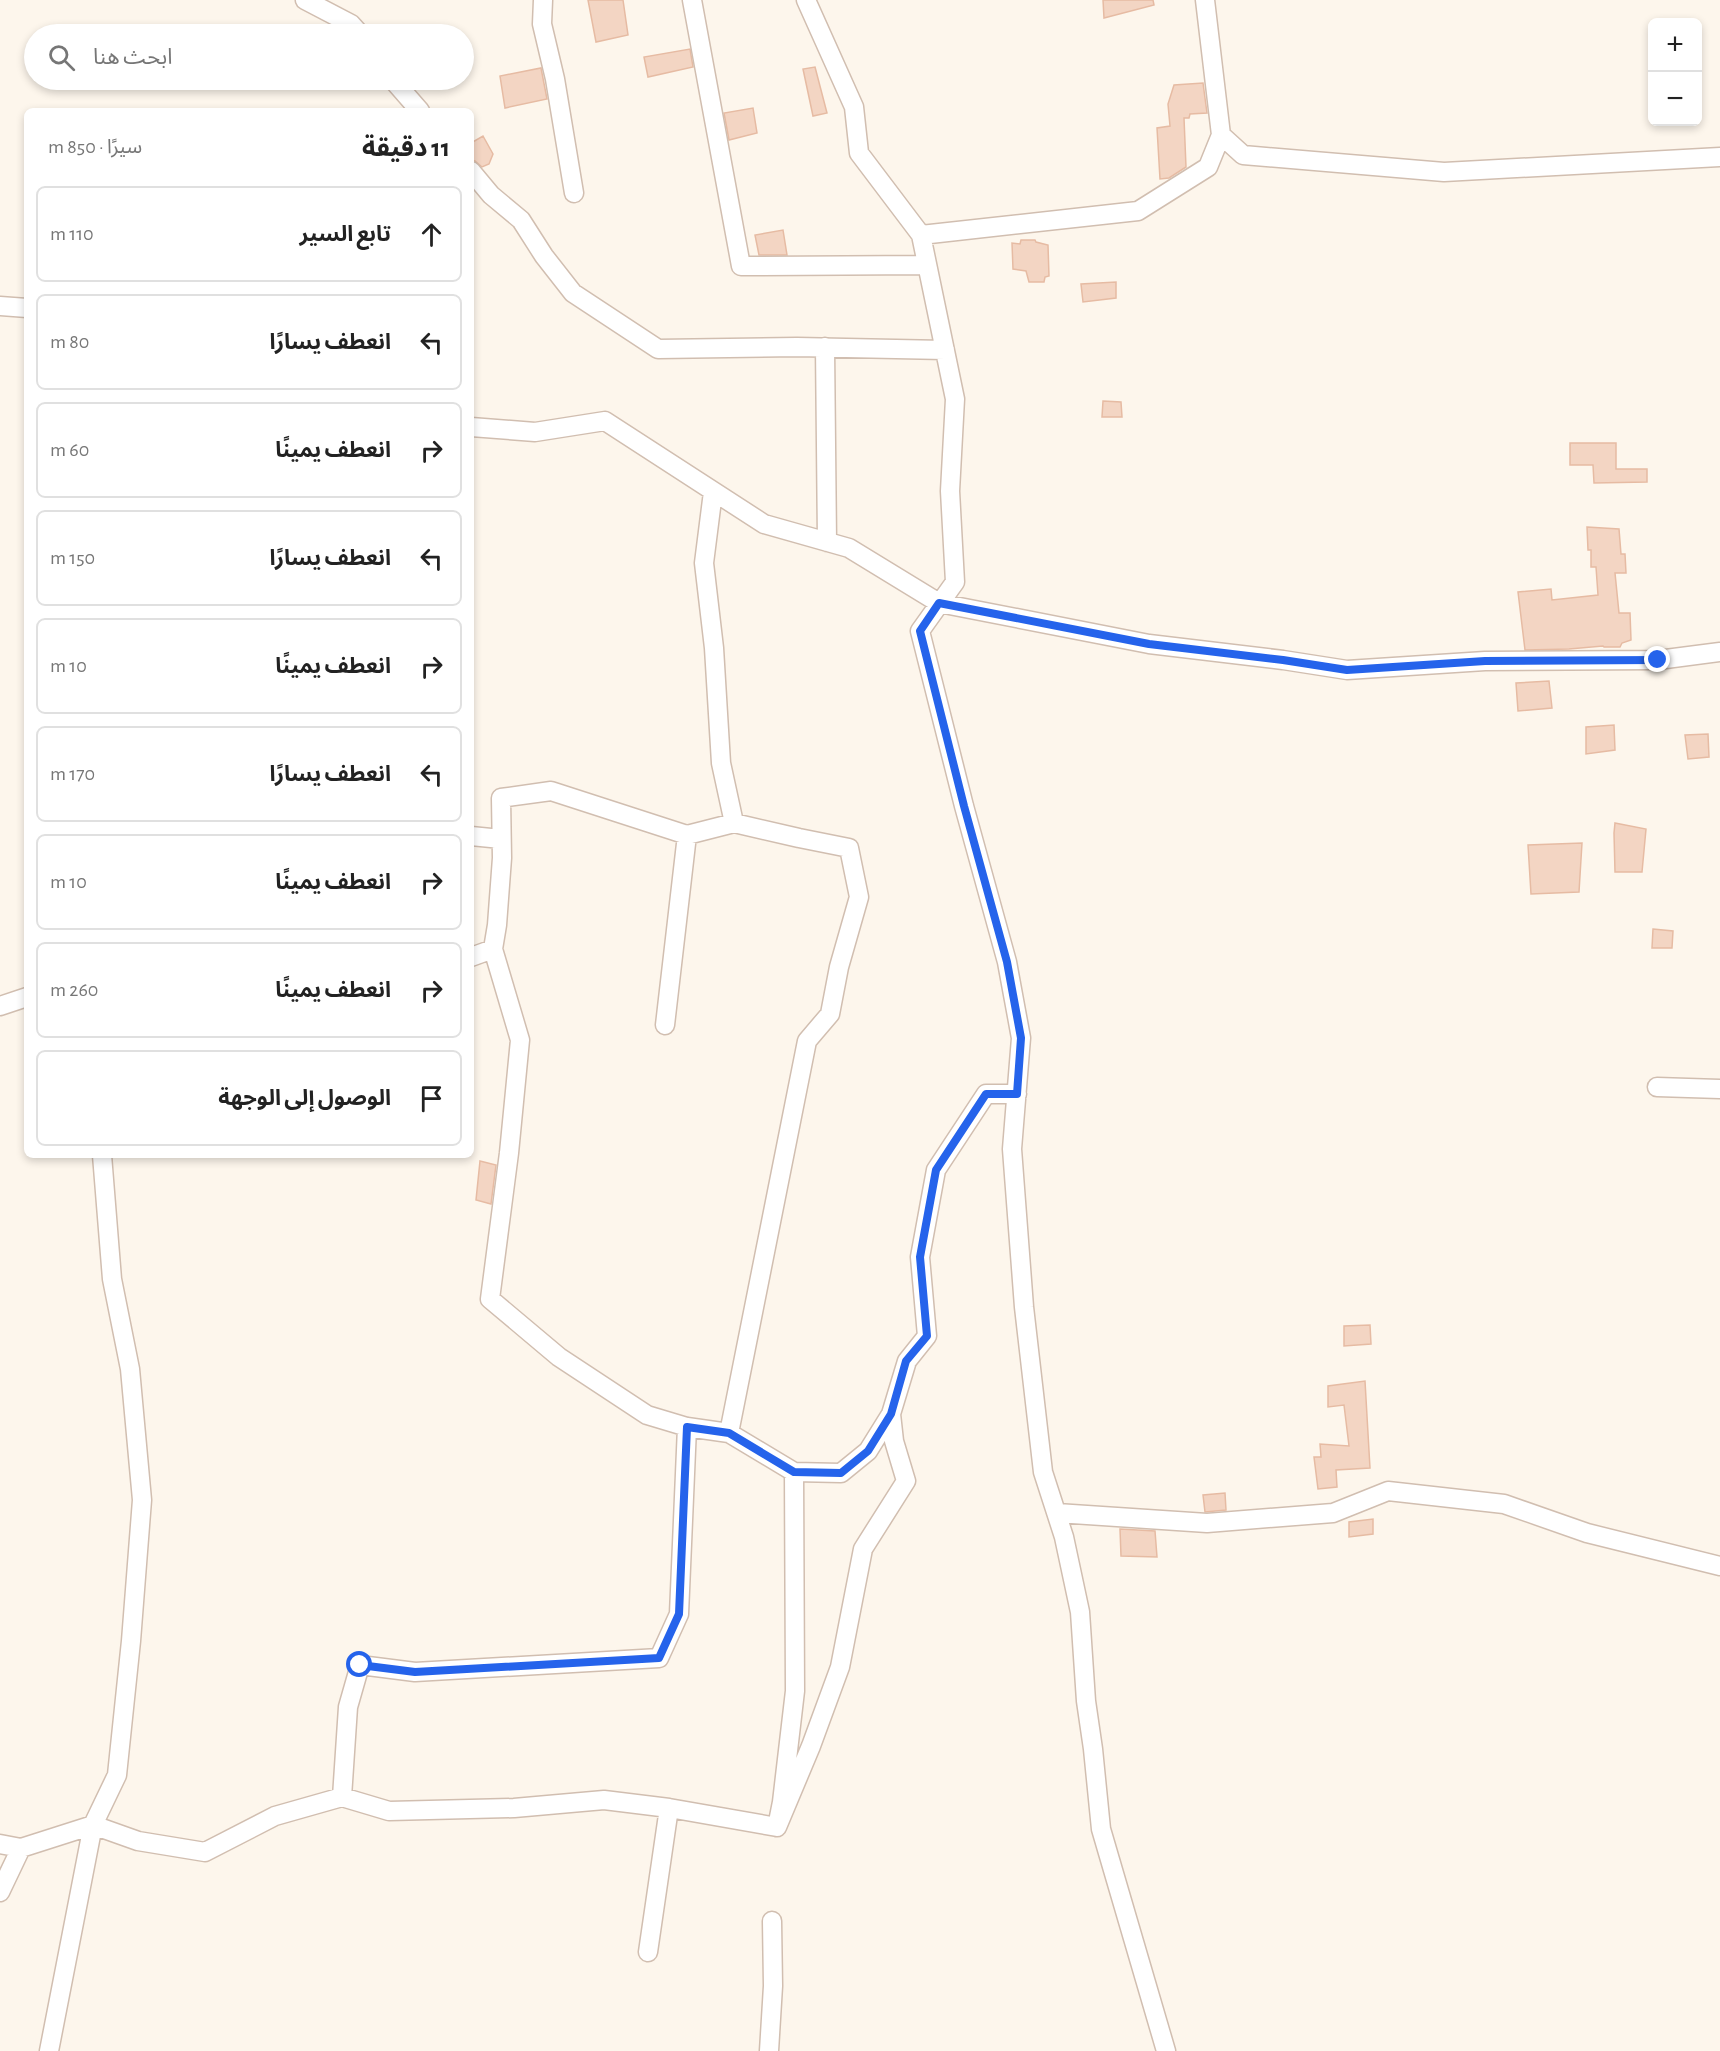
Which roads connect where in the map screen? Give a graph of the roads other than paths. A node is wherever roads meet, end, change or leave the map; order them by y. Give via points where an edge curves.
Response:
1 (305, 0) edge
2 (543, 0) edge
3 (692, 0) edge
4 (806, 0) edge
5 (1205, 0) edge
6 (351, 24) edge
7 (402, 90) edge
8 (417, 108) edge
9 (1221, 135) junction
10 (1720, 157) edge
11 (474, 175) edge
12 (574, 193) dead end
13 (921, 235) junction
14 (927, 265) junction
15 (0, 306) edge
16 (24, 308) edge
17 (825, 347) junction
18 (945, 350) junction
19 (474, 427) edge
20 (713, 492) junction
21 (827, 542) junction
22 (939, 603) junction
23 (1720, 652) edge
24 (734, 823) junction
25 (687, 835) junction
26 (474, 836) edge
27 (501, 839) junction
28 (493, 949) junction
29 (474, 956) edge
30 (24, 998) edge
31 (0, 1006) edge
32 (665, 1025) dead end
33 (1657, 1087) dead end
34 (1720, 1089) edge
35 (1017, 1094) junction
36 (102, 1158) edge
37 (891, 1414) junction
38 (687, 1427) junction
39 (729, 1433) junction
40 (794, 1472) junction
41 (1057, 1513) junction
42 (1720, 1566) edge
43 (342, 1797) junction
44 (669, 1808) junction
45 (93, 1825) junction
46 (777, 1827) junction
47 (0, 1844) edge
48 (21, 1848) junction
49 (0, 1892) edge
50 (772, 1921) dead end
51 (648, 1952) dead end
52 (48, 2051) edge
53 (769, 2051) edge
54 (1166, 2051) edge

1 - 6 street
2 - 12 street via 542,24
3 - 14 street via 741,266
4 - 13 street via 854,107 860,153
5 - 9 street
7 - 8 street
9 - 10 street via 1243,155 1444,172
9 - 13 street via 1208,167 1138,211
11 - 17 street via 521,220 573,293 658,349
13 - 14 street
14 - 18 street
15 - 16 street
17 - 18 street
17 - 21 street
18 - 22 street via 955,399 950,491 955,582
19 - 20 street via 534,432 605,421
20 - 21 street via 764,524
20 - 24 street via 704,563 721,763
21 - 22 street via 849,548
22 - 23 street via 1149,644 1347,670 1485,661 1658,660
22 - 35 street via 920,631 1007,962 1021,1038
24 - 25 street
24 - 39 street via 849,848 859,897 830,1014 807,1041
25 - 27 street via 551,791 501,798
25 - 32 street
26 - 27 street
27 - 28 street
28 - 29 street
28 - 38 street via 520,1040 490,1299 559,1357 647,1415
30 - 31 street
33 - 34 street
35 - 37 street via 986,1094 936,1170 920,1257 927,1336 906,1361
35 - 41 street via 1012,1149 1024,1307 1043,1472
36 - 45 street via 112,1279 130,1369 142,1500 117,1775
37 - 40 street via 868,1451 841,1473
37 - 46 street via 906,1481 863,1549 840,1667
38 - 39 street
38 - 43 street via 679,1614 659,1658 415,1672 360,1665 348,1707
39 - 40 street
40 - 46 street via 795,1691
41 - 42 street via 1207,1523 1333,1513 1388,1491 1504,1504 1587,1533
41 - 54 street via 1080,1612 1101,1828
43 - 44 street via 389,1811 514,1809 604,1800
43 - 45 street via 275,1816 205,1852 138,1841
44 - 46 street
44 - 51 street
45 - 48 street
45 - 52 street
47 - 48 street
48 - 49 street
50 - 53 street

